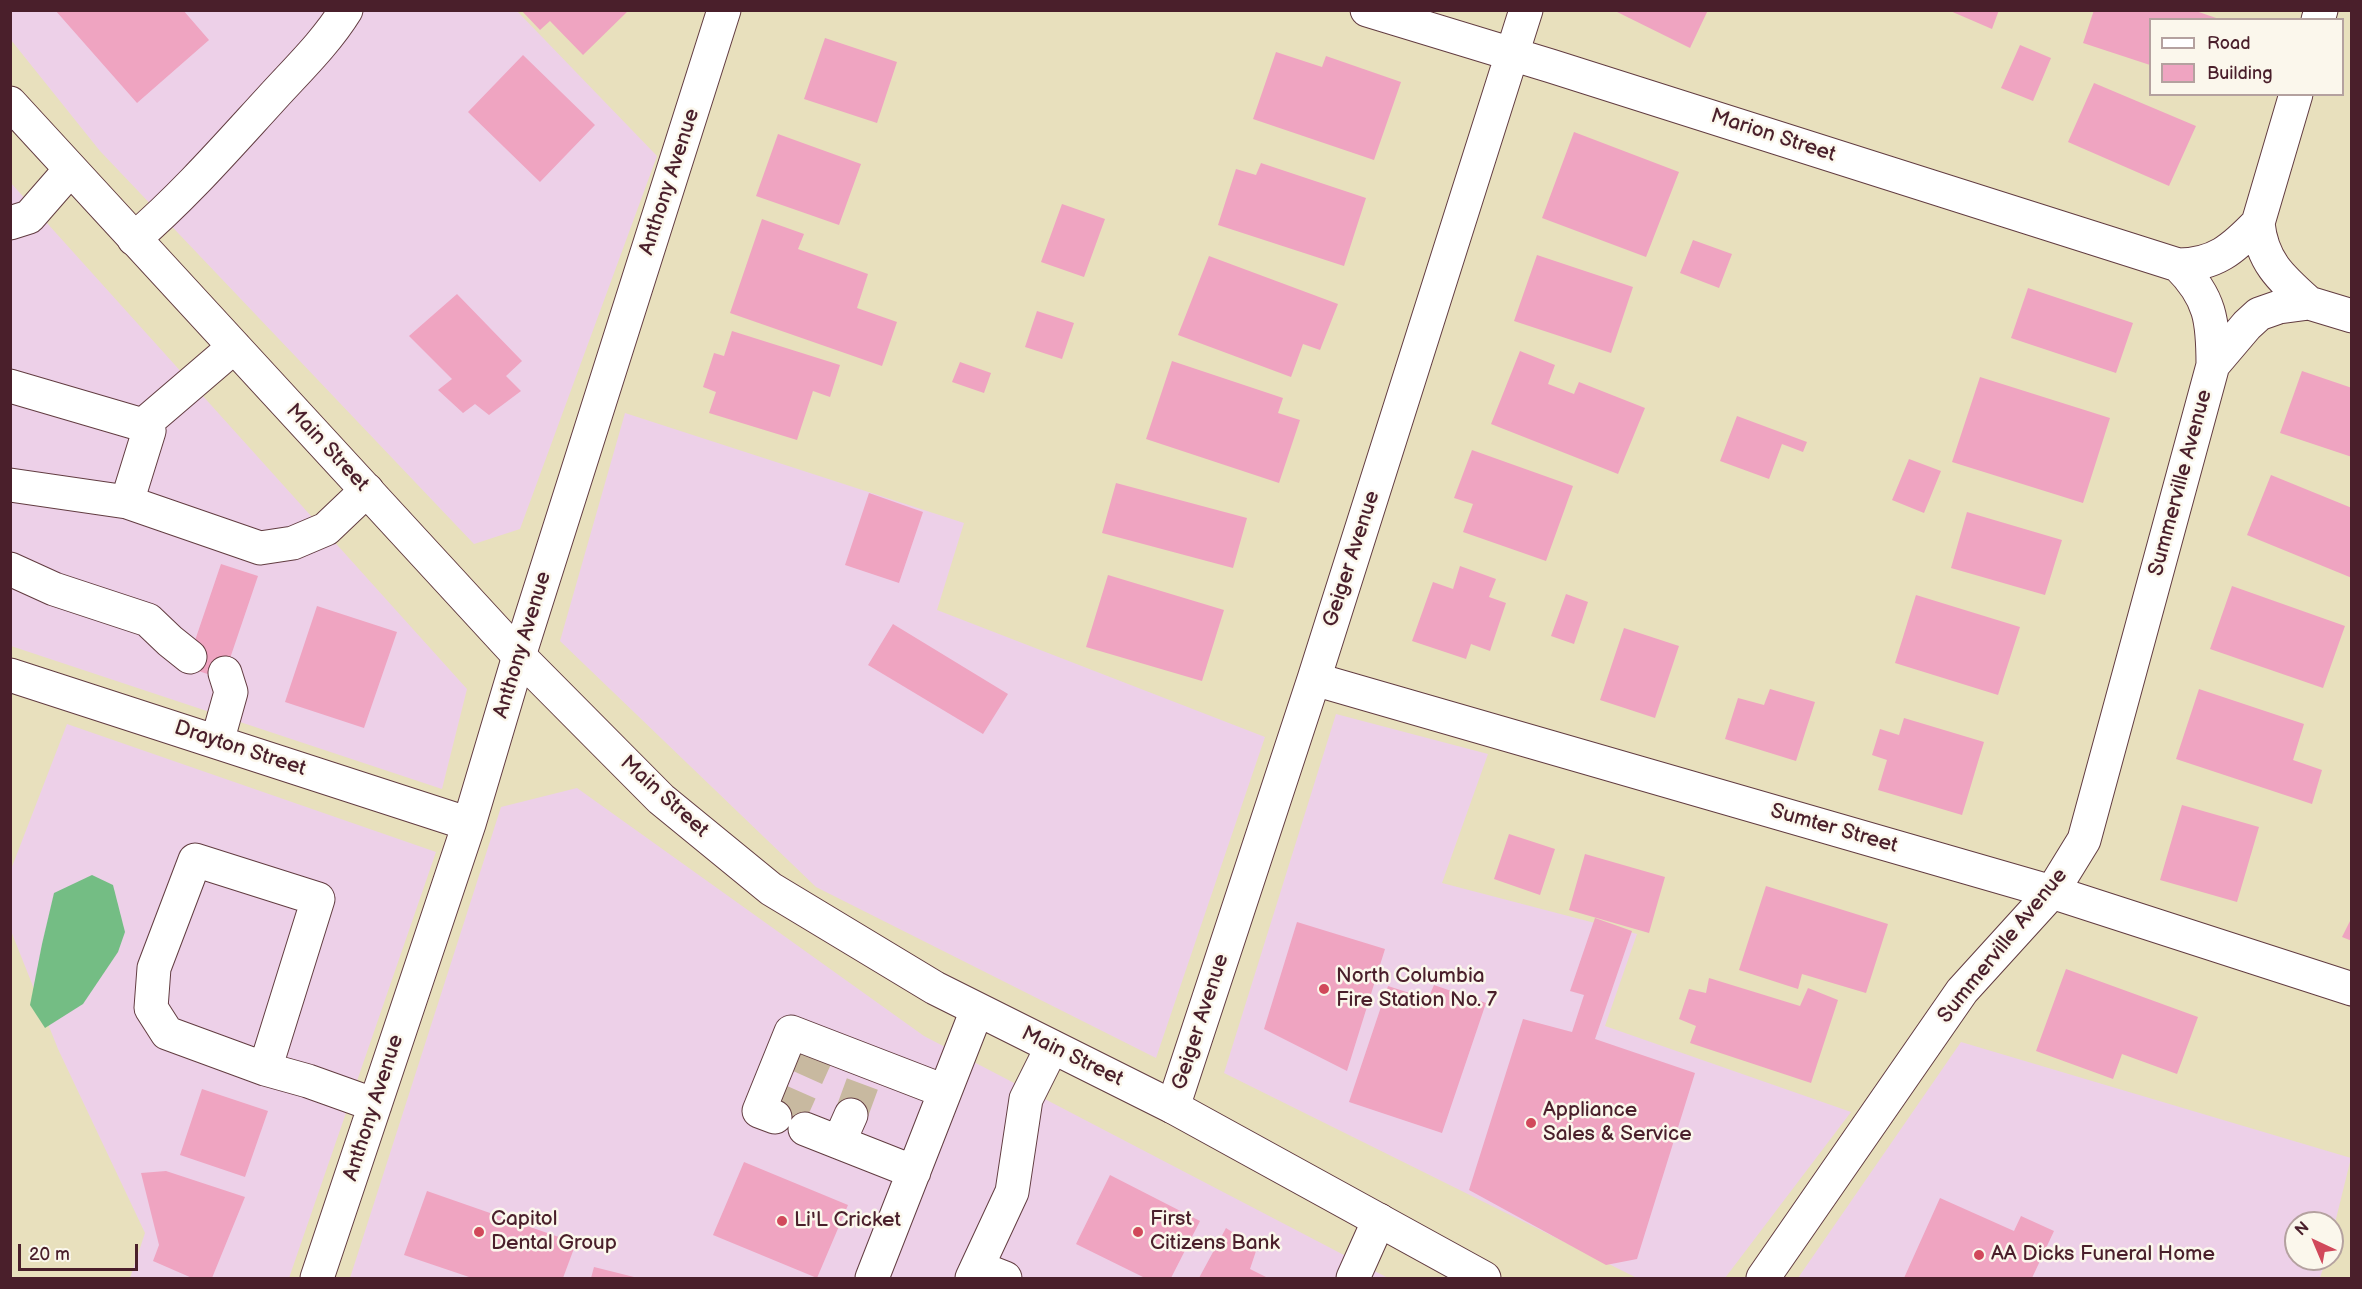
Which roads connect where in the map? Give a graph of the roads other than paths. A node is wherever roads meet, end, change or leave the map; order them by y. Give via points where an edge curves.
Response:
1 (346, 10) edge
2 (724, 10) edge
3 (1368, 10) edge
4 (1526, 10) edge
5 (1513, 55) junction
6 (2295, 96) edge
7 (10, 103) edge
8 (70, 170) junction
9 (2258, 223) junction
10 (10, 224) edge
11 (134, 239) junction
12 (2178, 265) junction
13 (2309, 303) junction
14 (2352, 316) edge
15 (234, 347) junction
16 (2213, 365) junction
17 (10, 386) edge
18 (143, 425) junction
19 (10, 485) edge
20 (367, 490) junction
21 (127, 502) junction
22 (10, 569) edge
23 (519, 656) junction
24 (190, 657) dead end
25 (225, 673) dead end
26 (10, 675) edge
27 (1314, 679) junction
28 (217, 742) junction
29 (469, 824) junction
30 (2052, 892) junction
31 (2352, 989) edge
32 (977, 1010) junction
33 (1052, 1047) junction
34 (265, 1069) junction
35 (944, 1091) junction
36 (375, 1105) junction
37 (1173, 1107) junction
38 (775, 1117) dead end
39 (805, 1129) dead end
40 (914, 1172) junction
41 (1379, 1220) junction
42 (984, 1275) edge
43 (318, 1278) edge
44 (872, 1278) edge
45 (1353, 1278) edge
46 (1484, 1278) edge
47 (1763, 1278) edge

1 - 11 street via 333,30 243,129 165,212
2 - 23 street, Anthony Avenue
3 - 5 street, Marion Street
4 - 5 street, Geiger Avenue
5 - 12 street, Marion Street
5 - 27 street, Geiger Avenue
6 - 9 street
7 - 8 street, Main Street
8 - 10 street via 29,217
8 - 11 street, Main Street
9 - 12 street via 2213,260
9 - 13 street via 2259,239 2274,270
11 - 15 street, Main Street
12 - 16 street via 2192,279 2210,313
13 - 14 street
13 - 16 street via 2279,307 2259,315
15 - 18 street
15 - 20 street, Main Street
16 - 30 street, Summerville Avenue via 2084,840
17 - 18 street
18 - 21 street via 149,431
19 - 21 street
20 - 21 street via 326,529 292,543 260,548
20 - 23 street, Main Street
22 - 24 street via 54,589 148,620
23 - 29 street, Anthony Avenue
23 - 32 street, Main Street via 661,799 771,889
25 - 28 street via 231,692
26 - 28 street, Drayton Street
27 - 30 street, Sumter Street
27 - 37 street, Geiger Avenue
28 - 29 street, Drayton Street
29 - 36 street, Anthony Avenue
30 - 31 street, Sumter Street
30 - 47 street, Summerville Avenue via 1962,991
32 - 33 street, Main Street
32 - 35 street
33 - 37 street, Main Street
33 - 42 street via 1026,1099 1012,1192
34 - 34 street via 167,1033 151,1008 154,968 195,860 318,899
34 - 36 street
35 - 38 street via 869,1068 820,1049 791,1032 759,1111
35 - 40 street
36 - 43 street, Anthony Avenue
37 - 41 street, Main Street
39 - 40 street via 845,1129
40 - 44 street
41 - 45 street
41 - 46 street, Main Street

